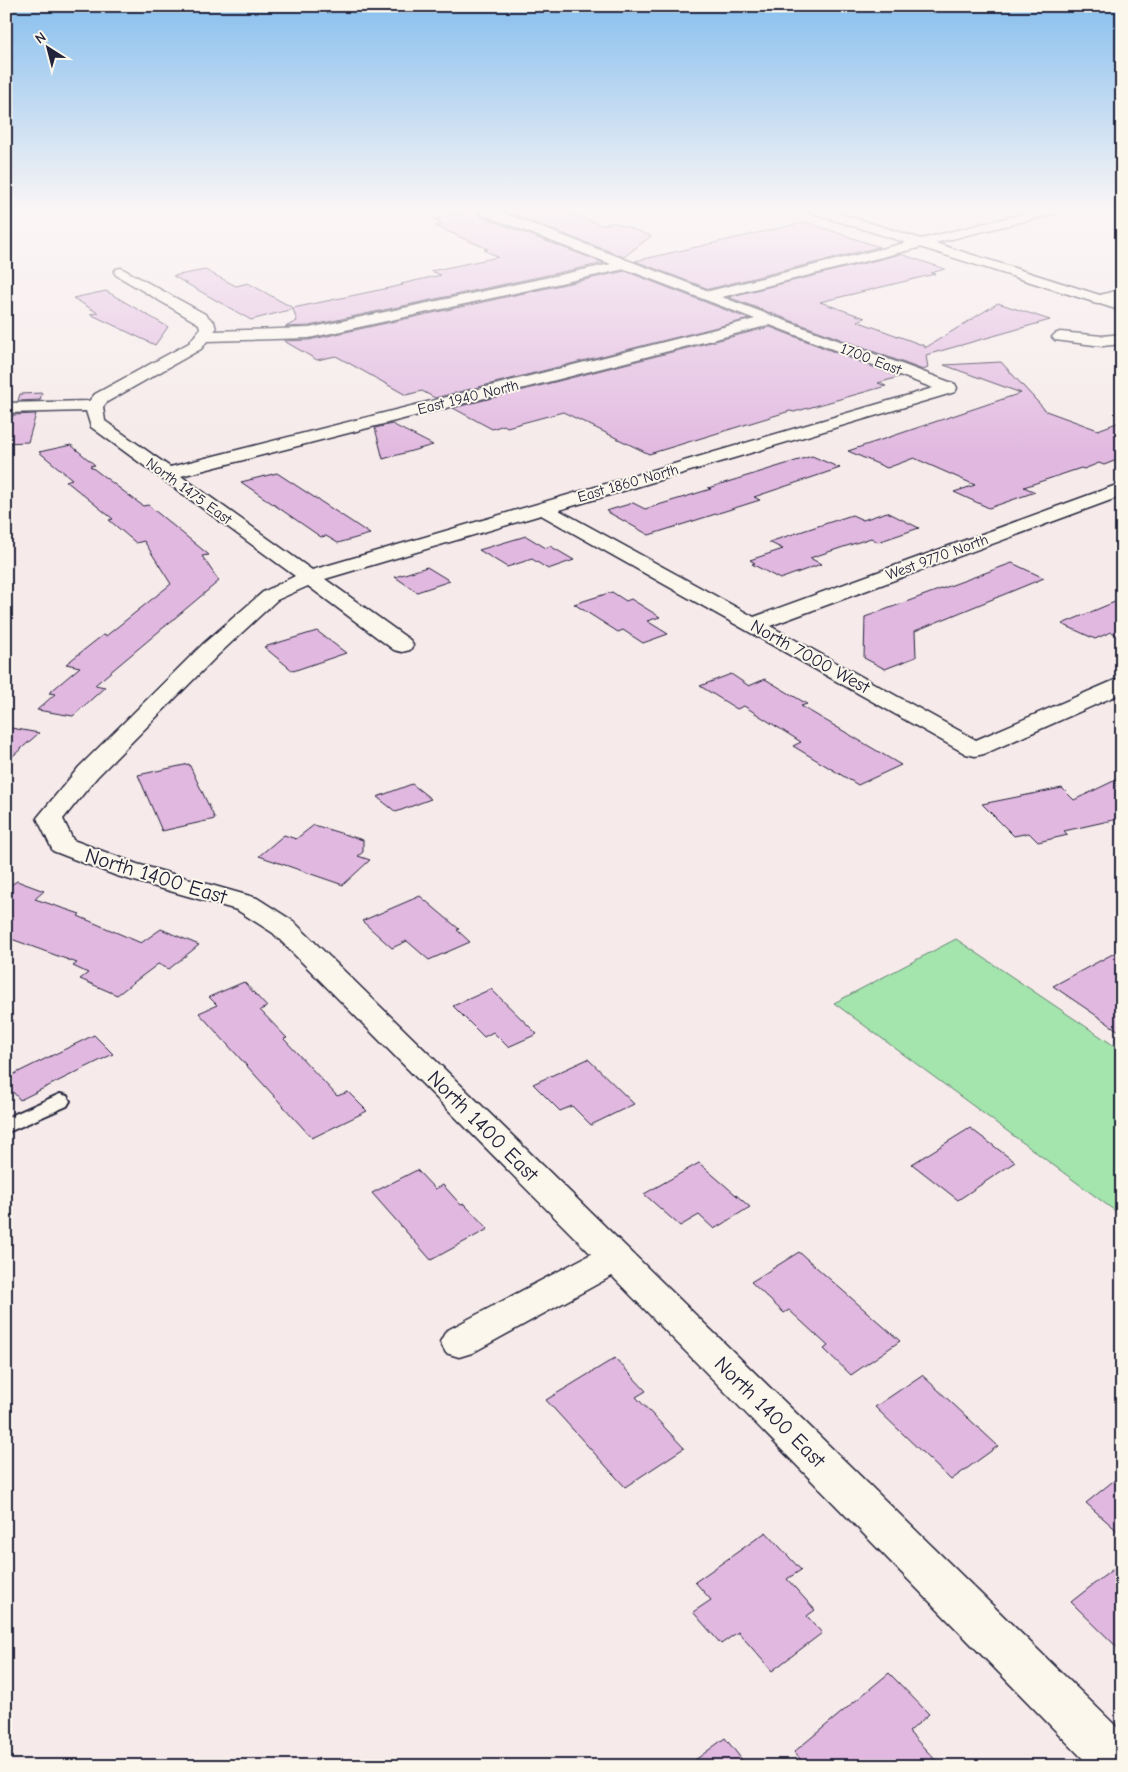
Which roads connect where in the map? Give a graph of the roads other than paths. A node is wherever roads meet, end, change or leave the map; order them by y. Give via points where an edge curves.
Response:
1 (156, 292) edge
2 (502, 292) edge
3 (696, 292) edge
4 (724, 292) edge
5 (1072, 292) edge
6 (1122, 293) edge
7 (707, 296) junction
8 (1098, 300) junction
9 (1122, 307) edge
10 (771, 320) junction
11 (204, 336) junction
12 (1060, 337) dead end
13 (1122, 339) edge
14 (948, 388) joint
15 (94, 406) junction
16 (6, 408) edge
17 (166, 474) junction
18 (1122, 489) edge
19 (542, 508) junction
20 (308, 578) junction
21 (753, 625) junction
22 (402, 645) dead end
23 (1122, 684) edge
24 (60, 1102) dead end
25 (6, 1126) edge
26 (616, 1257) junction
27 (459, 1342) dead end
28 (1122, 1766) edge

1 - 11 street via 206,322 208,329
2 - 11 street via 309,333
3 - 7 street, 1700 East
4 - 7 street
5 - 8 street
6 - 8 street
7 - 10 street, 1700 East
8 - 9 street
10 - 14 street, 1700 East
10 - 17 street, East 1940 North
11 - 15 street via 195,346 123,384
12 - 13 street via 1102,341
14 - 19 street, East 1860 North
15 - 16 street
15 - 17 street, North 1475 East via 97,423
17 - 20 street, North 1475 East
18 - 21 street, West 9770 North
19 - 20 street, East 1860 North
19 - 21 street, North 7000 West
20 - 22 street, North 1475 East
20 - 26 street, North 1400 East via 270,596 218,642 88,772 50,818 62,845 127,870 247,904 283,927
21 - 23 street, North 7000 West via 976,749
24 - 25 lane
26 - 27 street
26 - 28 street, North 1400 East

